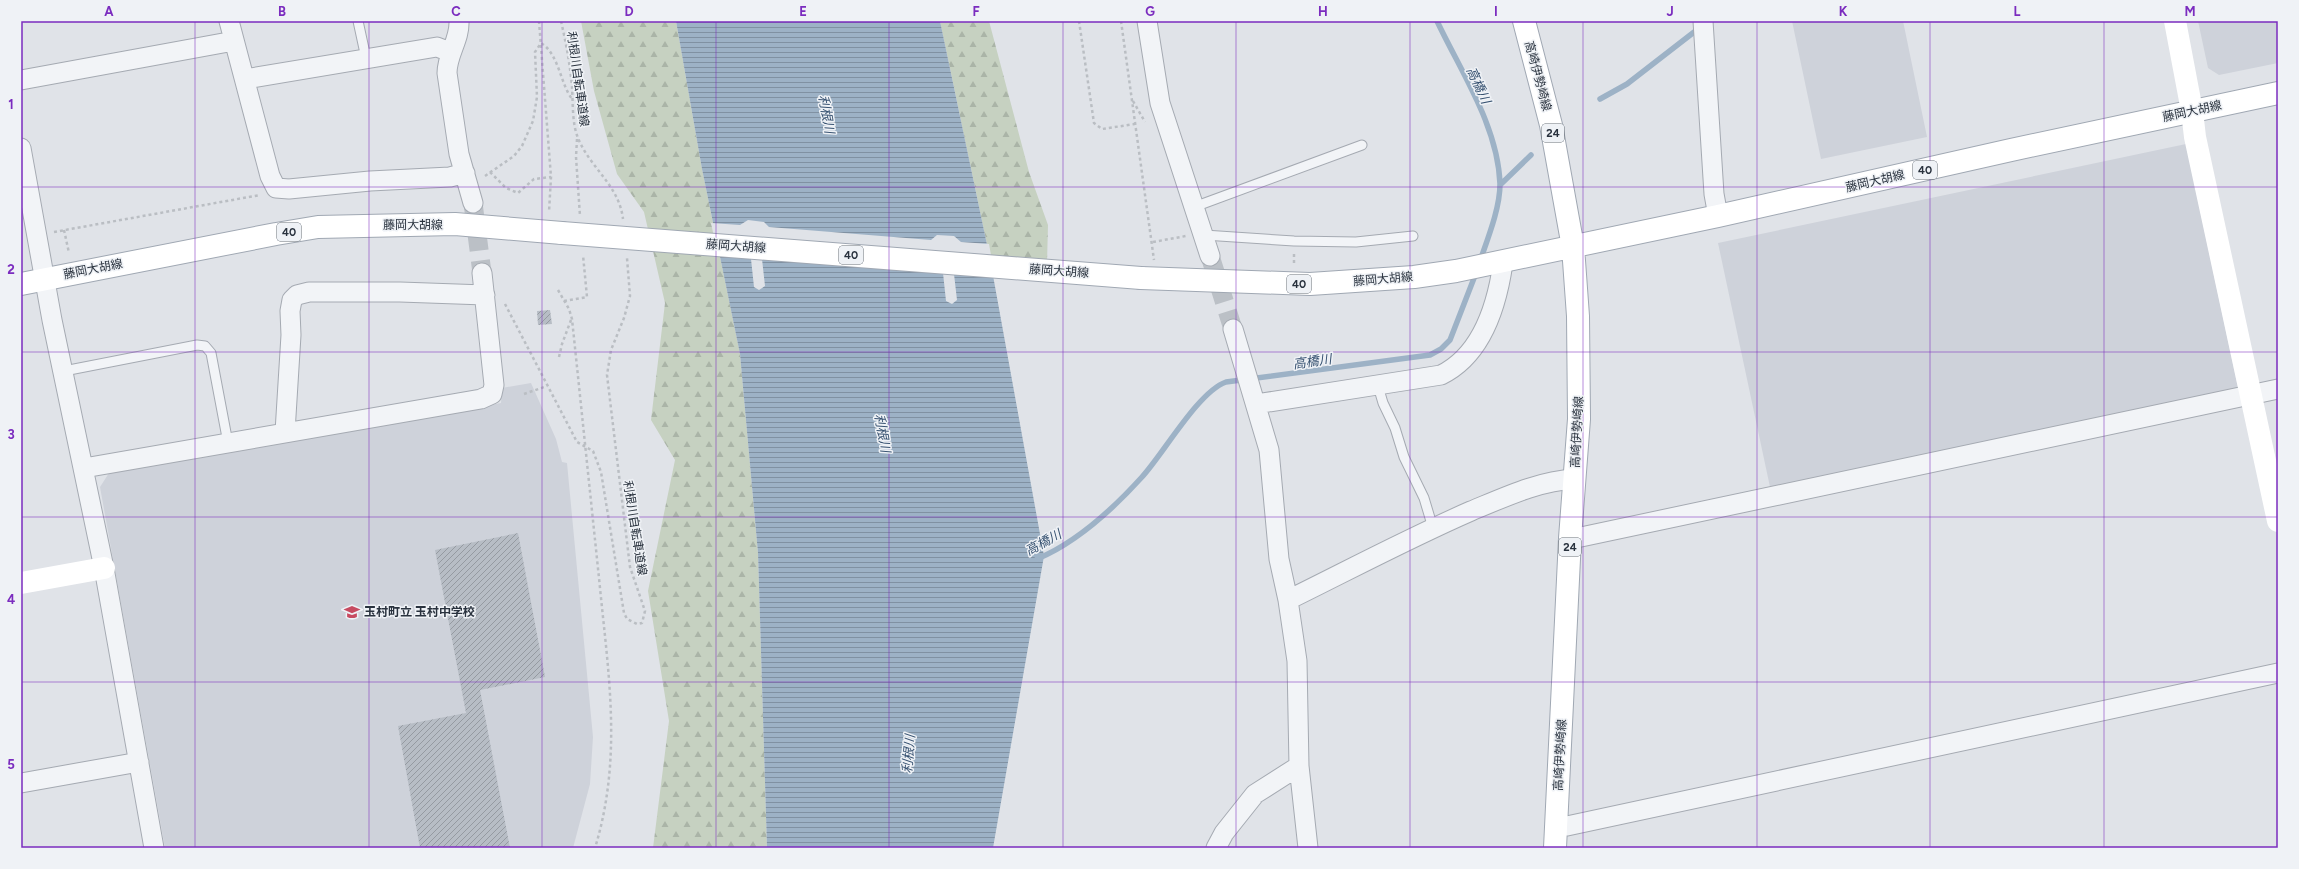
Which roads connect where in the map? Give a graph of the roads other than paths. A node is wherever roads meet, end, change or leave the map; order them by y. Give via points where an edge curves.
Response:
1 (229, 21) edge
2 (358, 21) edge
3 (459, 21) edge
4 (1147, 21) edge
5 (1524, 21) edge
6 (1703, 21) edge
7 (2175, 21) edge
8 (234, 41) junction
9 (450, 52) junction
10 (366, 58) junction
11 (245, 79) junction
12 (21, 80) edge
13 (2278, 93) edge
14 (2192, 111) junction
15 (1362, 146) dead end
16 (21, 148) edge
17 (473, 176) junction
18 (474, 203) tunnel mouth
19 (1194, 206) junction
20 (1718, 216) junction
21 (1198, 235) junction
22 (1413, 236) dead end
23 (1573, 247) junction
24 (1210, 256) tunnel mouth
25 (1500, 263) junction
26 (482, 273) tunnel mouth
27 (44, 279) junction
28 (21, 284) edge
29 (485, 294) junction
30 (1233, 328) tunnel mouth
31 (64, 371) junction
32 (1378, 386) junction
33 (2278, 389) edge
34 (2251, 395) junction
35 (1254, 398) junction
36 (285, 432) junction
37 (228, 443) junction
38 (84, 468) junction
39 (1575, 479) junction
40 (2278, 521) edge
41 (1433, 528) junction
42 (1570, 538) junction
43 (104, 568) junction
44 (21, 583) edge
45 (1288, 600) junction
46 (2278, 673) edge
47 (139, 762) junction
48 (1299, 766) junction
49 (21, 783) edge
50 (1557, 825) junction
51 (154, 848) edge
52 (1216, 848) edge
53 (1308, 848) edge
54 (1555, 848) edge

1 - 8 street
2 - 10 lane
3 - 9 street via 457,38
4 - 19 street via 1160,103
5 - 23 main road, 高崎伊勢崎線 / 24 via 1551,125
6 - 20 street via 1714,194
7 - 14 main road
8 - 11 street
8 - 12 street
9 - 10 street via 436,46
9 - 17 street via 447,73 454,125
10 - 11 street
11 - 17 street via 270,176 276,188
13 - 14 main road, 藤岡大胡線 / 40
14 - 20 main road, 藤岡大胡線 / 40
14 - 34 main road via 2194,138
15 - 19 lane
16 - 27 street
17 - 18 street
19 - 21 street
20 - 23 main road, 藤岡大胡線 / 40
21 - 22 lane via 1348,242
21 - 24 street
23 - 25 main road, 藤岡大胡線 / 40
23 - 39 main road, 高崎伊勢崎線 / 24 via 1580,365
25 - 27 main road, 藤岡大胡線 / 40, bridge via 1407,278 1310,284 1148,270 455,224 318,227
25 - 32 street via 1492,308 1481,336 1465,358 1441,375
26 - 29 street
27 - 28 main road, 藤岡大胡線 / 40
27 - 31 street
29 - 36 street via 494,385 492,394 481,399
29 - 36 street via 309,292 292,300
30 - 35 street
31 - 37 lane via 197,345 205,346 211,353
31 - 38 street
32 - 35 street
32 - 41 lane via 1382,403 1395,428 1404,457 1424,498
33 - 34 street
34 - 40 main road
34 - 42 street
35 - 45 street via 1269,450 1279,559
36 - 37 street
37 - 38 street
38 - 43 street
39 - 41 street via 1542,483
39 - 42 main road, 高崎伊勢崎線 / 24
41 - 45 street
42 - 50 main road, 高崎伊勢崎線 / 24
43 - 44 main road
43 - 47 street
45 - 48 street via 1297,661
46 - 50 street via 1567,826
47 - 49 street
47 - 51 street
48 - 52 street via 1254,794 1224,833
48 - 53 street
50 - 54 main road, 高崎伊勢崎線 / 24

